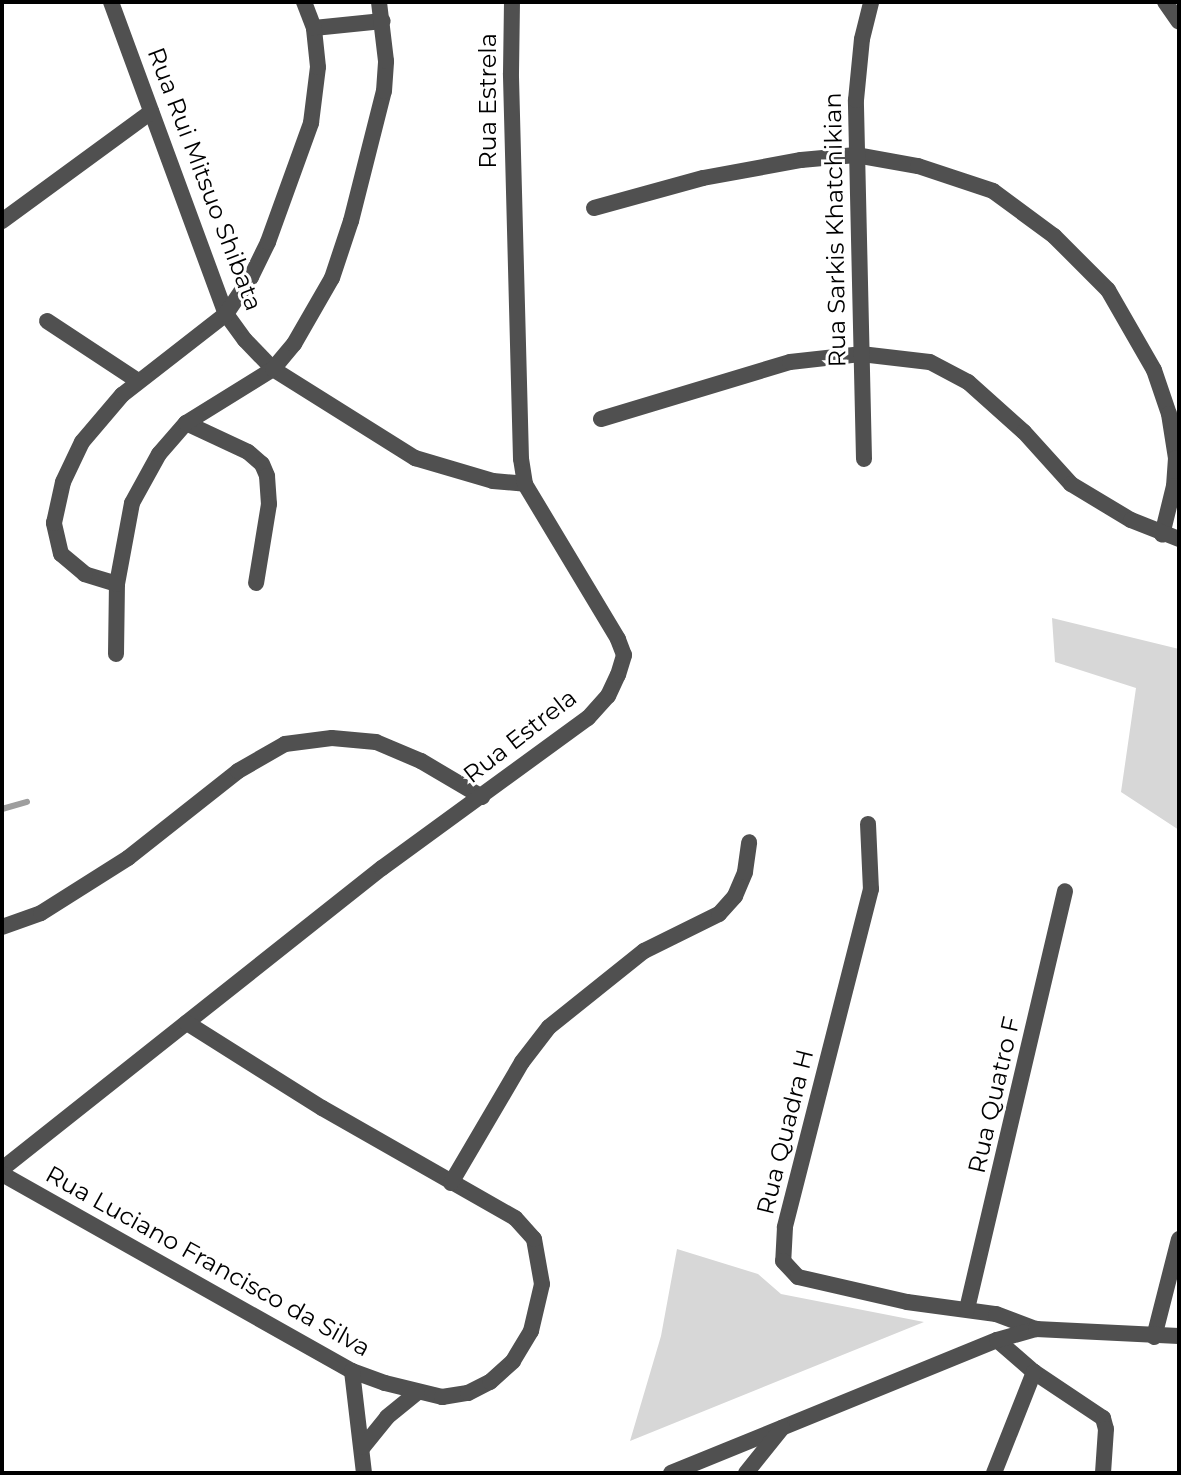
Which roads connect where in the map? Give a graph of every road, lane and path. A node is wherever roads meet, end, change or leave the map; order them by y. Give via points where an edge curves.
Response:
1 (111, 2) edge
2 (304, 2) edge
3 (379, 2) edge
4 (512, 2) edge
5 (871, 2) edge
6 (1165, 2) edge
7 (383, 21) junction
8 (1179, 22) edge
9 (314, 28) junction
10 (151, 112) junction
11 (856, 155) junction
12 (594, 208) dead end
13 (2, 221) edge
14 (226, 314) junction
15 (47, 321) dead end
16 (861, 354) junction
17 (273, 369) junction
18 (138, 381) junction
19 (601, 419) dead end
20 (186, 423) junction
21 (864, 459) dead end
22 (525, 484) junction
23 (1171, 537) edge
24 (256, 583) dead end
25 (117, 584) junction
26 (116, 654) dead end
27 (482, 797) junction
28 (868, 824) dead end
29 (749, 842) dead end
30 (1065, 891) dead end
31 (2, 927) edge
32 (187, 1023) junction
33 (2, 1171) edge
34 (451, 1183) junction
35 (1179, 1239) edge
36 (967, 1309) junction
37 (1036, 1329) junction
38 (1179, 1336) edge
39 (1154, 1337) junction
40 (997, 1340) junction
41 (352, 1371) junction
42 (1034, 1372) junction
43 (417, 1393) junction
44 (783, 1427) junction
45 (363, 1447) junction
46 (364, 1473) edge
47 (671, 1473) edge
48 (746, 1473) edge
49 (994, 1473) edge
50 (1103, 1473) edge

1 - 10 street, Rua Rui Mitsuo Shibata
2 - 9 street
3 - 7 street
4 - 22 street, Rua Estrela via 516,378
5 - 11 street, Rua Sarkis Khatchikian via 857,85
6 - 8 street
7 - 9 street
7 - 17 street via 384,91 351,221 332,278
9 - 14 street via 318,67 311,123 268,242
10 - 13 street
10 - 14 street, Rua Rui Mitsuo Shibata
11 - 12 street via 703,178
11 - 16 street, Rua Sarkis Khatchikian
11 - 23 street via 918,166 993,191 1054,236 1108,290 1154,370 1169,414 1175,472
14 - 17 street, Rua Rui Mitsuo Shibata
14 - 18 street
15 - 18 street
16 - 19 street via 790,362
16 - 21 street, Rua Sarkis Khatchikian
16 - 23 street via 930,362 968,382 1071,484
17 - 20 street
17 - 22 street, Rua Rui Mitsuo Shibata via 415,458 493,481
18 - 25 street via 82,442 63,482 54,523 61,554 85,574
20 - 24 street via 262,464 269,504
20 - 25 street via 159,454 132,503
22 - 27 street, Rua Estrela via 605,614 624,655 608,696 588,718
25 - 26 street
27 - 31 street via 376,742 332,738 285,744 238,771 128,858 41,913
27 - 32 street, Rua Estrela via 382,868
28 - 36 street, Rua Quadra H via 871,889 785,1227 783,1261 798,1277 907,1302
29 - 34 street via 735,896 719,914 644,951 549,1027 522,1062
30 - 36 street, Rua Quatro F
32 - 33 street, Rua Estrela
32 - 34 street, Rua Luciano Francisco da Silva
33 - 41 street, Rua Luciano Francisco da Silva
34 - 43 street, Rua Luciano Francisco da Silva via 515,1218 534,1239 542,1284 531,1331 513,1361 490,1382 442,1397
35 - 39 street
36 - 37 street
37 - 39 street
37 - 40 street
38 - 39 street
40 - 42 street
40 - 44 street
41 - 43 street, Rua Luciano Francisco da Silva
41 - 45 street
42 - 49 street
42 - 50 street via 1103,1418
43 - 45 street via 387,1417
44 - 47 street
44 - 48 street
45 - 46 street

